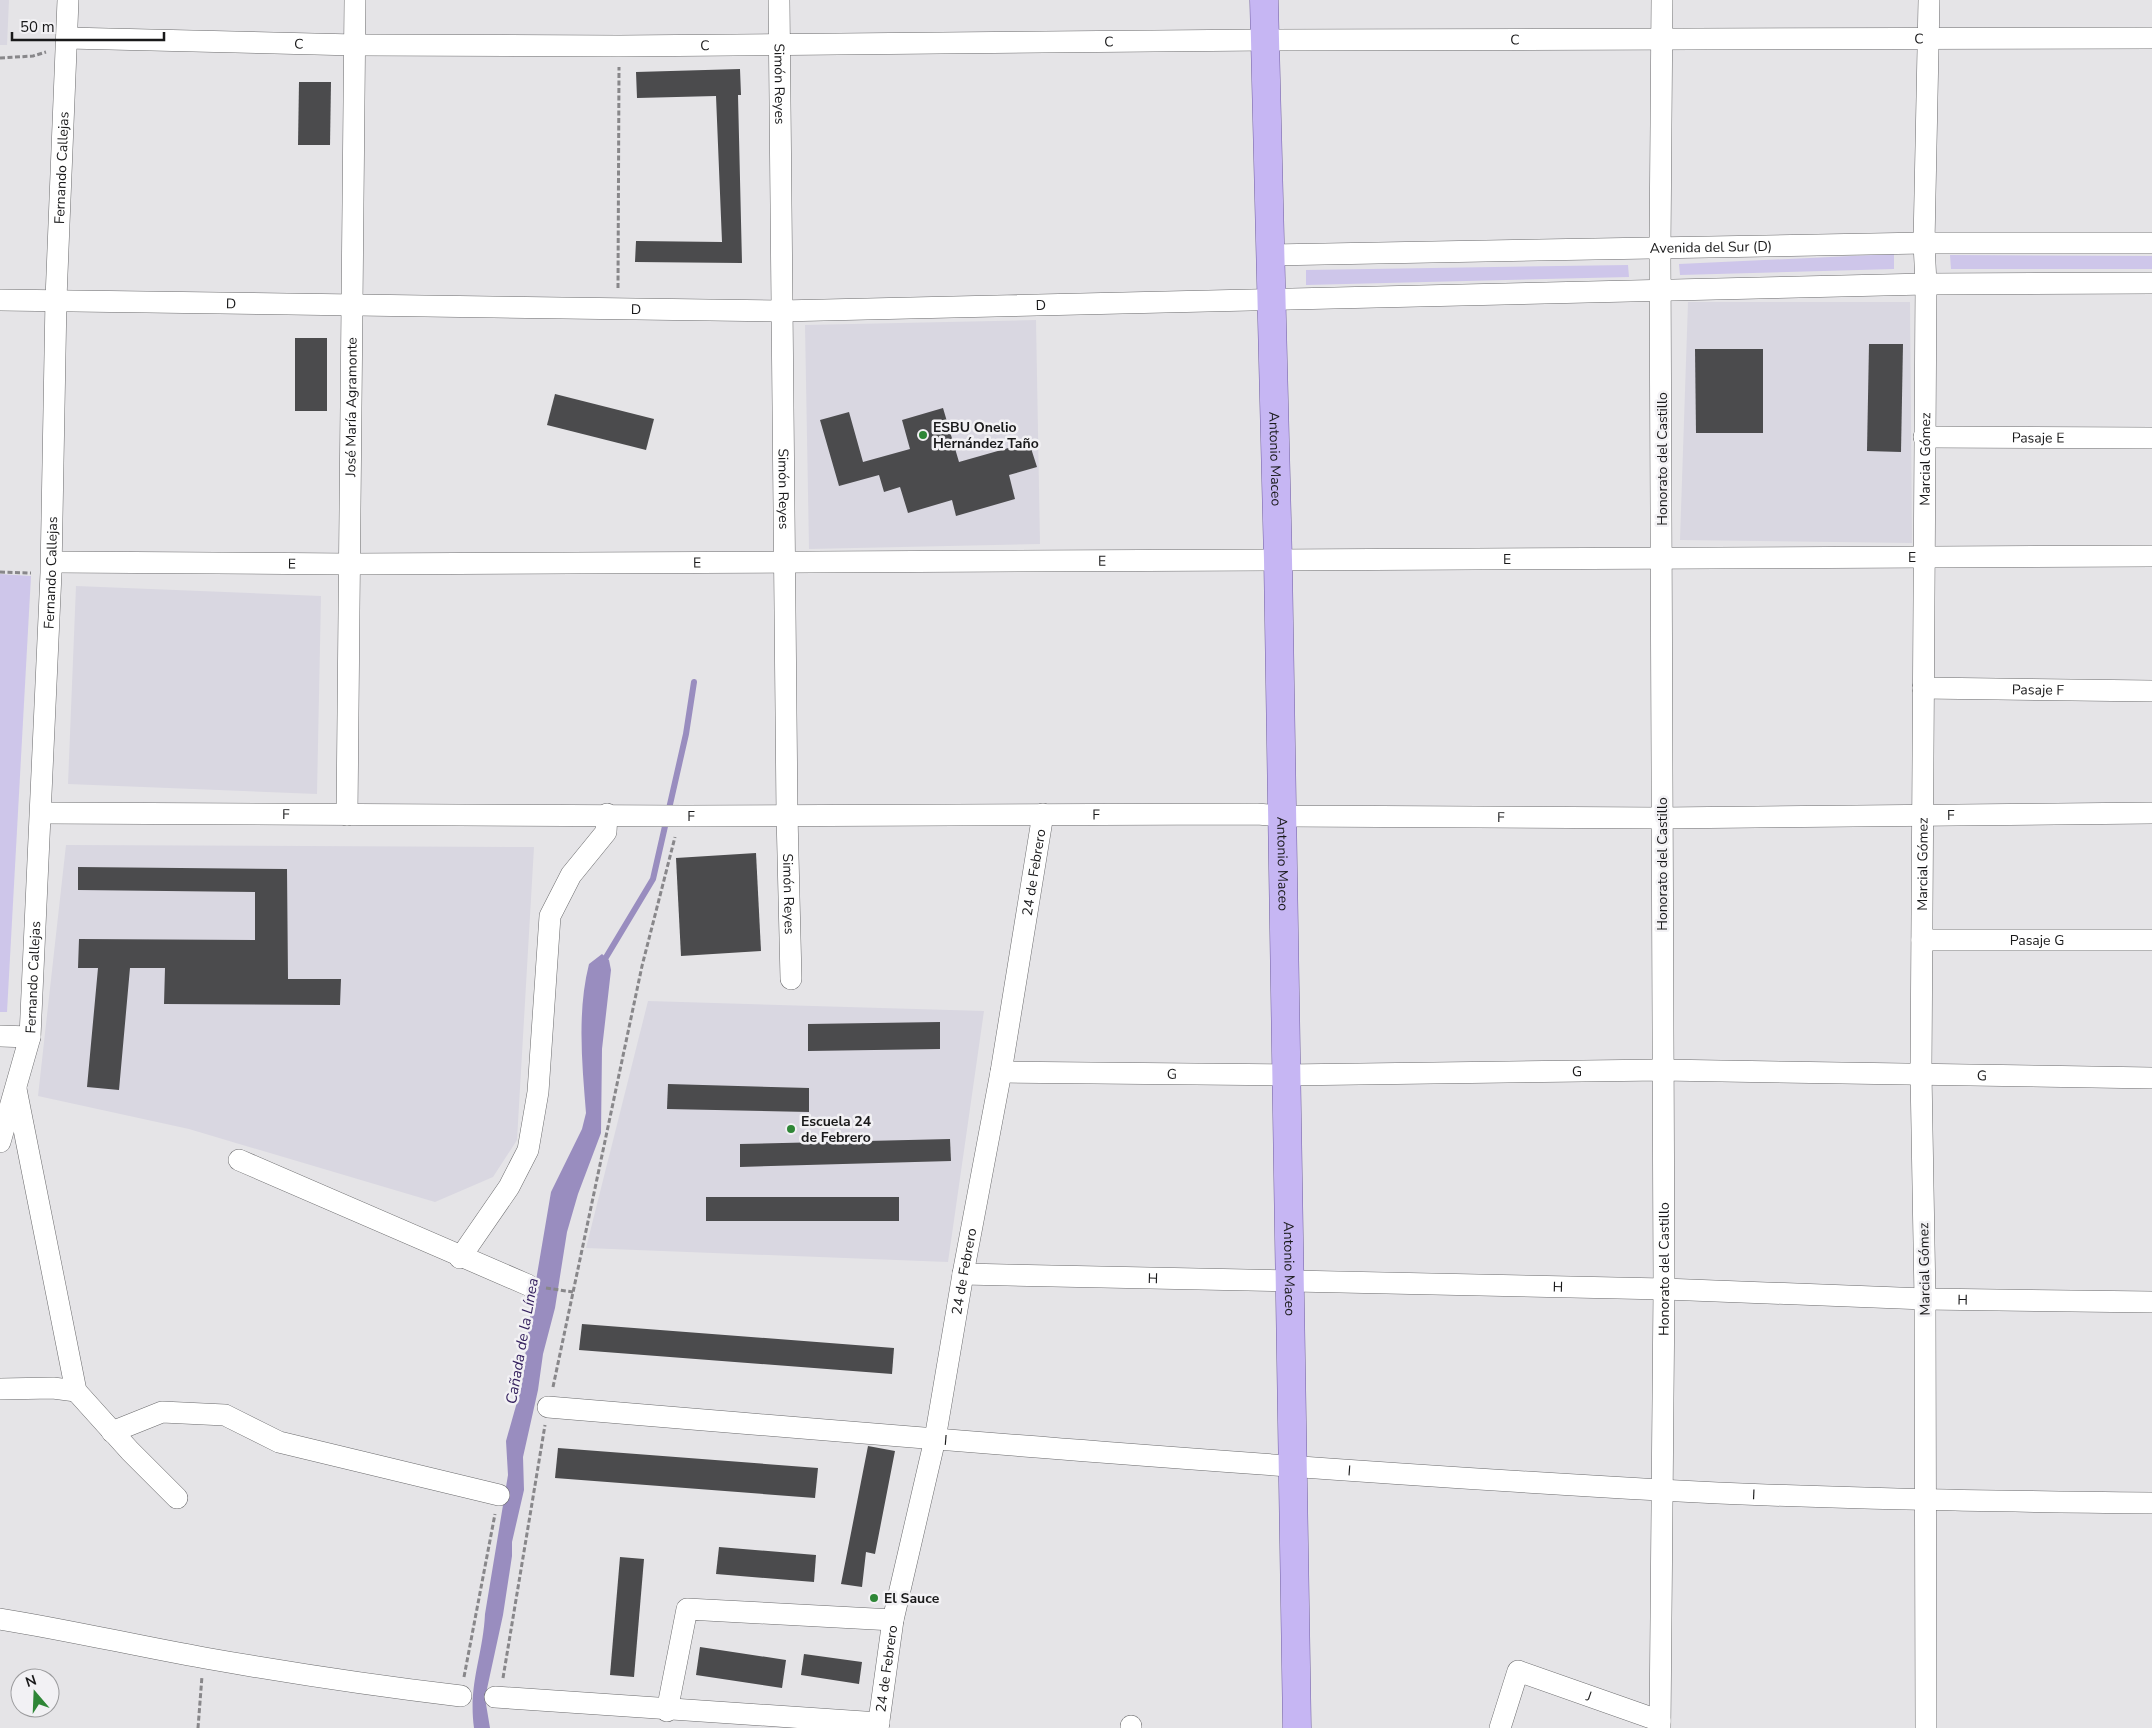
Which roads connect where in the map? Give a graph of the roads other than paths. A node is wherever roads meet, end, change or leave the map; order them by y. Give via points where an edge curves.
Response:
1 (68, 0) edge
2 (356, 0) edge
3 (780, 0) edge
4 (1264, 0) edge
5 (1662, 0) edge
6 (1929, 0) edge
7 (67, 38) junction
8 (1662, 38) junction
9 (1929, 38) junction
10 (2152, 38) edge
11 (1265, 40) junction
12 (354, 45) junction
13 (779, 46) junction
14 (1924, 243) junction
15 (2152, 243) edge
16 (1660, 249) junction
17 (1271, 255) junction
18 (2152, 283) edge
19 (1926, 284) junction
20 (1661, 290) junction
21 (1272, 299) junction
22 (0, 300) edge
23 (56, 300) junction
24 (353, 305) junction
25 (781, 311) junction
26 (1924, 437) junction
27 (2152, 438) edge
28 (1924, 556) junction
29 (2152, 556) edge
30 (1662, 559) junction
31 (1278, 560) junction
32 (786, 562) junction
33 (350, 564) junction
34 (52, 568) junction
35 (1923, 688) junction
36 (2152, 691) edge
37 (41, 812) junction
38 (2152, 813) edge
39 (786, 814) junction
40 (1043, 814) junction
41 (1921, 814) junction
42 (347, 815) junction
43 (617, 815) junction
44 (1282, 816) junction
45 (1662, 818) junction
46 (1922, 940) junction
47 (2152, 940) edge
48 (790, 979) dead end
49 (0, 1036) edge
50 (30, 1037) junction
51 (1662, 1070) junction
52 (1001, 1072) junction
53 (1921, 1073) junction
54 (1286, 1075) junction
55 (2152, 1078) edge
56 (15, 1085) junction
57 (0, 1142) edge
58 (239, 1160) dead end
59 (460, 1258) junction
60 (963, 1274) junction
61 (1289, 1280) junction
62 (528, 1285) road end
63 (1664, 1289) junction
64 (1925, 1299) junction
65 (2152, 1302) edge
66 (0, 1389) edge
67 (76, 1391) junction
68 (548, 1407) road end
69 (112, 1432) junction
70 (935, 1439) junction
71 (1292, 1466) junction
72 (1662, 1490) junction
73 (498, 1495) road end
74 (177, 1498) dead end
75 (1926, 1500) junction
76 (2152, 1503) edge
77 (0, 1619) edge
78 (893, 1620) junction
79 (461, 1696) road end
80 (497, 1697) road end
81 (667, 1711) junction
82 (1660, 1725) edge
83 (878, 1726) edge
84 (1297, 1728) edge
85 (1500, 1728) edge
86 (1926, 1728) edge

1 - 7 street, Fernando Callejas
2 - 12 street, José María Agramonte
3 - 13 street, Simón Reyes
4 - 11 main road, Antonio Maceo
5 - 8 street, Honorato del Castillo
6 - 9 street, Marcial Gómez
7 - 12 street, C
7 - 23 street, Fernando Callejas
8 - 9 street, C
8 - 11 street, C
8 - 16 street, Honorato del Castillo
9 - 10 street, C
9 - 14 street, Marcial Gómez
11 - 13 street, C
11 - 17 main road, Antonio Maceo
12 - 13 street, C
12 - 24 street, José María Agramonte
13 - 25 street, Simón Reyes
14 - 15 street, Avenida del Sur (D)
14 - 16 street, Avenida del Sur (D)
14 - 19 street, Marcial Gómez
16 - 17 street, Avenida del Sur (D)
16 - 20 street, Honorato del Castillo
17 - 21 main road, Antonio Maceo
18 - 19 street
19 - 20 street
19 - 26 street, Marcial Gómez
20 - 21 street
20 - 30 street, Honorato del Castillo
21 - 25 street, D
21 - 31 main road, Antonio Maceo
22 - 23 street, D
23 - 24 street, D
23 - 34 street, Fernando Callejas
24 - 25 street, D
24 - 33 street, José María Agramonte
25 - 32 street, Simón Reyes
26 - 27 street, Pasaje E
26 - 28 street, Marcial Gómez
28 - 29 street, E
28 - 30 street, E
28 - 35 street, Marcial Gómez
30 - 31 street, E
30 - 45 street, Honorato del Castillo
31 - 32 street, E
31 - 44 main road, Antonio Maceo
32 - 33 street, E
32 - 39 street, Simón Reyes
33 - 34 street, E
33 - 42 street, José María Agramonte
34 - 37 street, Fernando Callejas
35 - 36 street, Pasaje F
35 - 41 street, Marcial Gómez
37 - 42 street, F
37 - 50 street, Fernando Callejas
38 - 41 street, F
39 - 40 street, F
39 - 43 street, F
39 - 48 street, Simón Reyes
40 - 44 street, F
40 - 52 street, 24 de Febrero
41 - 45 street, F
41 - 46 street, Marcial Gómez
42 - 43 street, F
43 - 59 street via 571,875 550,916 538,1092 528,1150 509,1187
44 - 45 street, F
44 - 54 main road, Antonio Maceo
45 - 51 street, Honorato del Castillo
46 - 47 street, Pasaje G
46 - 53 street, Marcial Gómez
49 - 50 street
50 - 56 street, Fernando Callejas
51 - 53 street, G
51 - 54 street, G
51 - 63 street, Honorato del Castillo
52 - 54 street, G
52 - 60 street, 24 de Febrero
53 - 55 street, G
53 - 64 street, Marcial Gómez
54 - 61 main road, Antonio Maceo
56 - 57 street, Fernando Callejas
56 - 67 street
58 - 59 street
59 - 62 street
60 - 61 street, H
60 - 70 street, 24 de Febrero
61 - 63 street, H
61 - 71 main road, Antonio Maceo
63 - 64 street, H
63 - 72 street, Honorato del Castillo
64 - 65 street, H
64 - 75 street, Marcial Gómez
66 - 67 street
67 - 69 street
68 - 70 street, I
69 - 73 street via 162,1412 225,1415 279,1442
69 - 74 street
70 - 71 street, I
70 - 78 street, 24 de Febrero
71 - 72 street, I
71 - 84 main road, Antonio Maceo
72 - 75 street, I
72 - 82 street, Honorato del Castillo
75 - 76 street, I
75 - 86 street, Marcial Gómez
77 - 79 street via 362,1685
78 - 81 street via 687,1609
78 - 83 street, 24 de Febrero
80 - 81 street
81 - 83 street
82 - 85 street, J via 1518,1671

